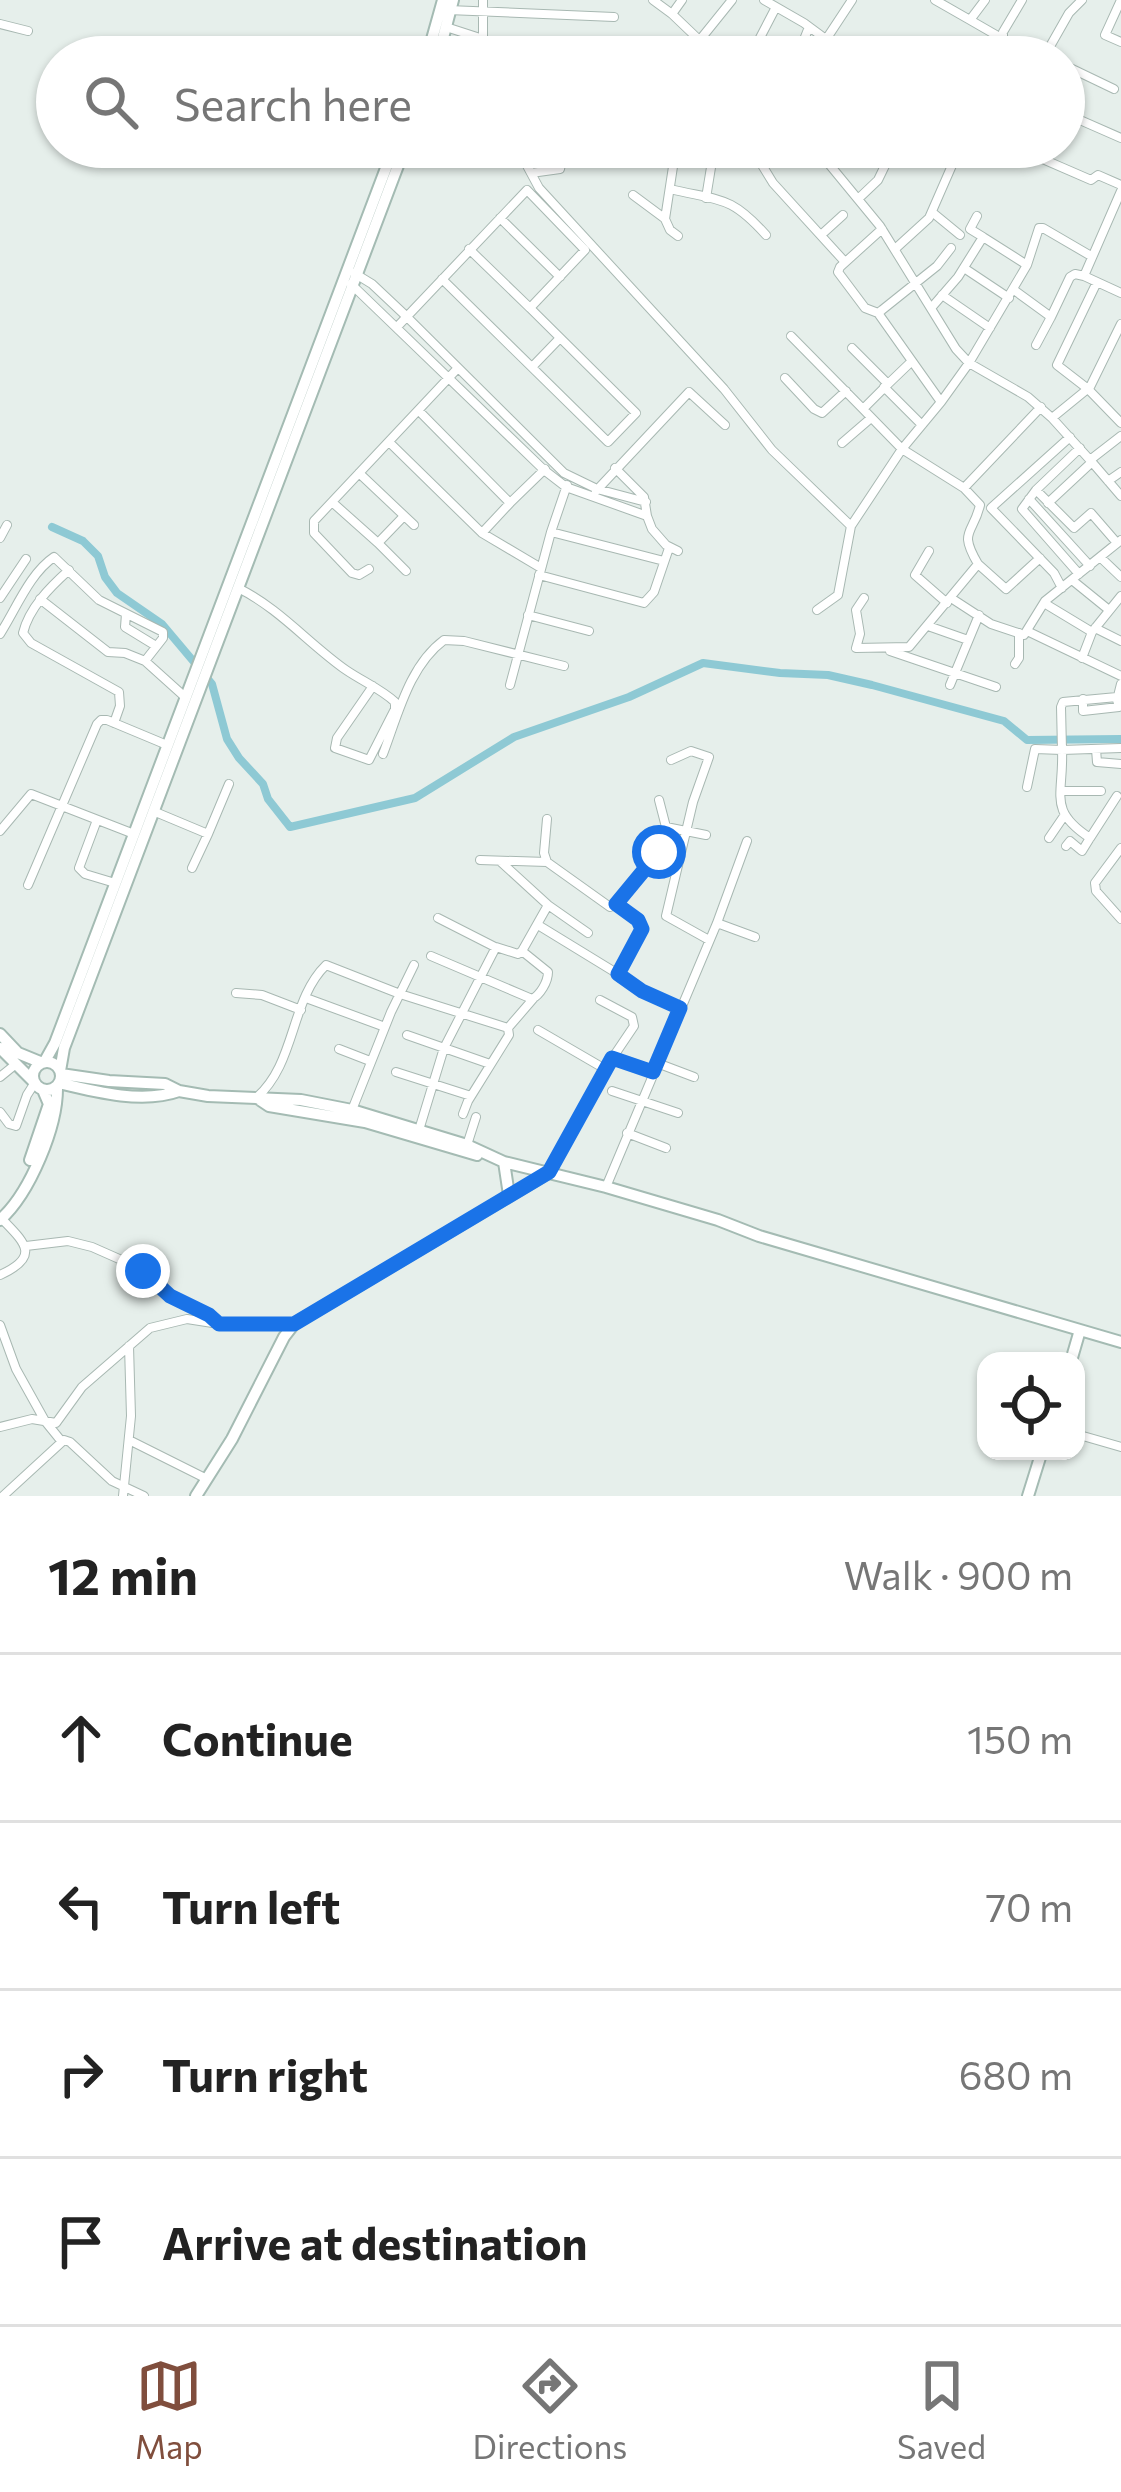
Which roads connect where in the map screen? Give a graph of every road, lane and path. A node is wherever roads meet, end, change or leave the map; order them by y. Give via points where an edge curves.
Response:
1 (483, 0) edge
2 (653, 0) edge
3 (682, 0) edge
4 (712, 0) edge
5 (732, 0) edge
6 (764, 0) edge
7 (934, 0) edge
8 (985, 0) edge
9 (1022, 0) edge
10 (1082, 0) edge
11 (1121, 0) edge
12 (847, 2) edge
13 (447, 5) edge
14 (776, 7) junction
15 (724, 8) junction
16 (483, 13) junction
17 (672, 14) junction
18 (614, 17) dead end
19 (1046, 18) dead end
20 (970, 20) junction
21 (0, 24) edge
22 (1060, 26) junction
23 (446, 27) junction
24 (809, 27) junction
25 (28, 31) dead end
26 (435, 36) edge
27 (444, 36) edge
28 (474, 36) edge
29 (483, 36) edge
30 (694, 36) edge
31 (703, 36) edge
32 (761, 36) edge
33 (805, 36) edge
34 (820, 36) edge
35 (827, 36) edge
36 (998, 36) edge
37 (1003, 36) edge
38 (1055, 36) edge
39 (1121, 42) edge
40 (1085, 75) edge
41 (1114, 89) dead end
42 (1085, 122) edge
43 (1121, 138) edge
44 (387, 168) edge
45 (396, 168) edge
46 (529, 168) edge
47 (560, 168) edge
48 (673, 168) edge
49 (711, 168) edge
50 (764, 168) edge
51 (834, 168) edge
52 (884, 168) edge
53 (951, 168) edge
54 (1063, 168) edge
55 (531, 172) junction
56 (1121, 188) edge
57 (670, 190) junction
58 (633, 195) dead end
59 (706, 198) junction
60 (858, 199) junction
61 (932, 212) junction
62 (843, 215) dead end
63 (977, 216) dead end
64 (500, 218) junction
65 (665, 219) junction
66 (882, 230) junction
67 (820, 235) junction
68 (960, 235) dead end
69 (678, 236) dead end
70 (766, 236) dead end
71 (983, 237) junction
72 (951, 248) dead end
73 (469, 249) junction
74 (895, 249) junction
75 (1091, 256) junction
76 (845, 262) junction
77 (1027, 265) junction
78 (964, 268) junction
79 (1084, 276) junction
80 (350, 277) junction
81 (560, 277) junction
82 (442, 279) junction
83 (1097, 282) junction
84 (917, 283) junction
85 (1121, 293) edge
86 (1012, 294) junction
87 (942, 295) junction
88 (932, 307) junction
89 (530, 308) junction
90 (878, 313) junction
91 (406, 316) junction
92 (1051, 317) junction
93 (1121, 324) edge
94 (398, 327) junction
95 (990, 328) junction
96 (791, 336) dead end
97 (560, 338) junction
98 (1117, 343) edge
99 (1036, 345) dead end
100 (852, 348) dead end
101 (912, 361) junction
102 (969, 363) junction
103 (533, 366) junction
104 (457, 369) junction
105 (449, 377) junction
106 (785, 378) dead end
107 (886, 385) junction
108 (1088, 389) junction
109 (846, 391) junction
110 (941, 402) junction
111 (1041, 407) junction
112 (863, 410) junction
113 (418, 411) junction
114 (871, 418) junction
115 (1052, 418) junction
116 (1121, 423) edge
117 (725, 424) dead end
118 (922, 425) junction
119 (1070, 436) junction
120 (1121, 436) edge
121 (389, 442) junction
122 (842, 442) dead end
123 (1080, 448) junction
124 (902, 449) junction
125 (1091, 461) junction
126 (552, 463) junction
127 (615, 468) junction
128 (544, 470) junction
129 (1121, 472) edge
130 (359, 473) junction
131 (1108, 481) junction
132 (568, 483) junction
133 (964, 488) junction
134 (1036, 490) junction
135 (594, 494) junction
136 (1121, 496) edge
137 (1029, 499) junction
138 (332, 502) junction
139 (646, 502) junction
140 (510, 503) junction
141 (1048, 503) junction
142 (404, 515) junction
143 (647, 516) junction
144 (8, 525) dead end
145 (414, 526) dead end
146 (851, 526) junction
147 (550, 532) junction
148 (482, 533) junction
149 (0, 538) edge
150 (378, 543) junction
151 (1119, 545) edge
152 (929, 550) dead end
153 (1100, 557) junction
154 (1040, 558) junction
155 (26, 559) dead end
156 (664, 562) junction
157 (978, 564) junction
158 (1090, 566) junction
159 (369, 569) dead end
160 (69, 570) junction
161 (406, 571) dead end
162 (540, 572) junction
163 (1076, 577) junction
164 (1121, 577) edge
165 (237, 588) junction
166 (1062, 589) junction
167 (1121, 596) edge
168 (0, 598) edge
169 (864, 598) dead end
170 (40, 599) junction
171 (949, 601) junction
172 (1044, 603) junction
173 (818, 610) dead end
174 (1109, 610) junction
175 (126, 614) junction
176 (528, 615) junction
177 (979, 616) junction
178 (928, 626) junction
179 (1, 630) edge
180 (1093, 630) junction
181 (589, 631) dead end
182 (1023, 632) junction
183 (968, 640) junction
184 (1121, 640) edge
185 (156, 646) junction
186 (885, 649) junction
187 (518, 656) junction
188 (1082, 658) junction
189 (145, 662) junction
190 (1015, 664) dead end
191 (564, 666) dead end
192 (955, 672) junction
193 (1121, 680) edge
194 (510, 685) dead end
195 (950, 685) dead end
196 (373, 686) junction
197 (996, 687) dead end
198 (185, 697) junction
199 (114, 723) junction
200 (1062, 744) junction
201 (167, 746) junction
202 (1121, 748) edge
203 (1096, 749) junction
204 (383, 754) dead end
205 (671, 760) dead end
206 (1121, 764) edge
207 (229, 784) dead end
208 (1027, 787) dead end
209 (1061, 791) junction
210 (1111, 794) edge
211 (658, 800) dead end
212 (62, 808) junction
213 (153, 811) junction
214 (1064, 816) junction
215 (548, 819) dead end
216 (97, 820) junction
217 (0, 831) edge
218 (686, 832) junction
219 (134, 833) junction
220 (208, 834) junction
221 (706, 835) dead end
222 (1049, 838) dead end
223 (1090, 838) junction
224 (747, 841) dead end
225 (1066, 846) dead end
226 (1121, 848) edge
227 (659, 852) dead end
228 (481, 860) dead end
229 (500, 861) junction
230 (544, 862) junction
231 (192, 868) dead end
232 (523, 882) junction
233 (115, 883) junction
234 (28, 885) dead end
235 (616, 904) junction
236 (548, 905) junction
237 (438, 918) dead end
238 (1121, 919) edge
239 (717, 923) junction
240 (538, 925) junction
241 (588, 933) dead end
242 (754, 937) dead end
243 (710, 940) junction
244 (496, 947) junction
245 (522, 951) junction
246 (431, 956) dead end
247 (414, 965) dead end
248 (618, 974) junction
249 (481, 976) junction
250 (236, 993) dead end
251 (400, 994) junction
252 (306, 998) junction
253 (533, 999) junction
254 (600, 1000) dead end
255 (680, 1008) junction
256 (301, 1010) junction
257 (462, 1013) junction
258 (385, 1027) junction
259 (508, 1028) junction
260 (538, 1030) dead end
261 (0, 1034) edge
262 (406, 1035) dead end
263 (0, 1048) edge
264 (339, 1048) dead end
265 (444, 1048) junction
266 (612, 1058) junction
267 (370, 1061) junction
268 (43, 1062) junction
269 (16, 1064) junction
270 (490, 1064) junction
271 (655, 1068) junction
272 (604, 1069) junction
273 (396, 1072) dead end
274 (0, 1077) edge
275 (694, 1077) dead end
276 (59, 1079) junction
277 (37, 1085) junction
278 (432, 1085) junction
279 (612, 1091) dead end
280 (472, 1097) junction
281 (642, 1099) junction
282 (257, 1100) junction
283 (352, 1110) junction
284 (0, 1112) edge
285 (678, 1113) dead end
286 (463, 1114) dead end
287 (476, 1118) dead end
288 (419, 1130) junction
289 (627, 1133) junction
290 (467, 1145) junction
291 (666, 1148) dead end
292 (501, 1160) junction
293 (549, 1172) junction
294 (606, 1187) junction
295 (509, 1195) junction
296 (0, 1216) edge
297 (24, 1243) junction
298 (0, 1275) edge
299 (219, 1324) junction
300 (294, 1324) junction
301 (1080, 1330) junction
302 (1, 1331) edge
303 (1121, 1342) edge
304 (129, 1345) junction
305 (1074, 1352) edge
306 (45, 1421) junction
307 (0, 1426) edge
308 (1085, 1436) edge
309 (129, 1440) junction
310 (62, 1442) junction
311 (1121, 1448) edge
312 (1039, 1460) edge
313 (207, 1479) junction
314 (12, 1489) junction
315 (123, 1492) edge
316 (3, 1496) edge
317 (21, 1496) edge
318 (144, 1496) edge
319 (196, 1496) edge
320 (1028, 1496) edge

1 - 16 street
2 - 17 street
3 - 17 street
4 - 15 street
5 - 15 street
6 - 14 street
7 - 20 street
8 - 20 street
9 - 37 street
10 - 22 street
11 - 39 street via 1106,35
12 - 35 street
13 - 16 street
13 - 23 main road
13 - 26 main road
14 - 24 street
14 - 32 street
15 - 31 street
16 - 18 street
16 - 29 street
17 - 30 street
19 - 22 street
20 - 36 street
21 - 25 street
22 - 38 street
23 - 27 main road
23 - 28 street
24 - 33 street
24 - 34 street
40 - 41 street
42 - 43 street
44 - 80 main road
45 - 80 main road
46 - 55 street
47 - 55 street
48 - 57 street
49 - 59 street
50 - 67 street
51 - 60 street
52 - 60 street
53 - 61 street
54 - 56 street
55 - 146 street via 772,450
56 - 75 street
57 - 59 street
57 - 65 street
58 - 65 street
59 - 70 street via 744,210
60 - 66 street
61 - 68 street
61 - 74 street
62 - 67 street
63 - 71 street via 970,229
64 - 73 street
64 - 81 street
64 - 81 street via 527,190 585,250
65 - 69 street
66 - 74 street
66 - 76 street
67 - 76 street
71 - 77 street
71 - 78 street
72 - 84 street
73 - 82 street
73 - 89 street
74 - 84 street
75 - 77 street via 1043,228
75 - 79 street
76 - 90 street via 838,272
77 - 86 street
78 - 86 street
78 - 87 street
79 - 83 street
79 - 92 street via 1070,277
80 - 91 street via 372,284
80 - 94 street
80 - 165 main road
80 - 198 main road
81 - 89 street
82 - 91 street
82 - 103 street
83 - 85 street
83 - 108 street via 1057,364
84 - 88 street
84 - 90 street
86 - 92 street
86 - 95 street
87 - 88 street
87 - 95 street
88 - 102 street
89 - 97 street
90 - 101 street
91 - 94 street
91 - 104 street
92 - 99 street
93 - 98 street
94 - 105 street
95 - 102 street
96 - 109 street
97 - 103 street
97 - 103 street via 636,413 608,442
98 - 108 street
100 - 107 street
101 - 107 street
101 - 110 street
102 - 110 street
102 - 111 street
104 - 105 street
104 - 126 street
105 - 113 street
105 - 128 street
106 - 109 street via 822,413
107 - 112 street
107 - 118 street
108 - 115 street
108 - 116 street
109 - 112 street
110 - 118 street
111 - 115 street
111 - 133 street
112 - 114 street
113 - 121 street
113 - 140 street
114 - 122 street
114 - 124 street
115 - 119 street
117 - 127 street via 689,392
118 - 124 street
119 - 123 street
119 - 154 street via 991,508
120 - 125 street
121 - 130 street
121 - 148 street
123 - 125 street
123 - 134 street
124 - 133 street
124 - 146 street
125 - 131 street
125 - 141 street
126 - 128 street
126 - 132 street
127 - 135 street
127 - 139 street
128 - 132 street
128 - 140 street
129 - 131 street
130 - 138 street
130 - 142 street
131 - 136 street
132 - 135 street
132 - 147 street
133 - 157 street via 980,506 968,536
134 - 137 street
134 - 141 street
135 - 139 street
135 - 143 street
137 - 158 street
137 - 163 street via 1024,513
138 - 150 street
138 - 159 street via 314,532 352,573
139 - 143 street
140 - 148 street
141 - 151 street via 1074,528 1091,513
142 - 145 street
142 - 150 street
143 - 156 street via 674,549
144 - 149 street
146 - 173 street via 841,589
147 - 156 street
147 - 162 street
148 - 162 street
150 - 161 street
151 - 153 street
152 - 171 street via 915,575
153 - 158 street
153 - 164 street
154 - 157 street via 1006,589
154 - 166 street
155 - 168 street
156 - 162 street via 644,603
157 - 171 street
158 - 163 street
160 - 170 street
160 - 175 street
160 - 179 street via 50,557
162 - 176 street
163 - 166 street
163 - 174 street
165 - 196 street
165 - 213 main road
166 - 172 street
167 - 174 street
169 - 186 street via 856,610 856,648
170 - 189 street via 108,652
170 - 199 street via 25,637 119,692
171 - 177 street
171 - 178 street
172 - 180 street
172 - 182 street
174 - 180 street
175 - 185 street via 125,627
175 - 185 street via 163,632
176 - 181 street
176 - 187 street
177 - 182 street
177 - 183 street
178 - 183 street
178 - 186 street via 909,647
180 - 184 street
180 - 188 street
182 - 188 street
182 - 190 street
183 - 192 street
185 - 189 street
186 - 192 street
187 - 191 street
187 - 194 street
187 - 204 street via 444,640 417,671
188 - 193 street
189 - 198 street
192 - 195 street
192 - 197 street
193 - 200 street via 1117,697 1063,702
196 - 196 street via 395,709 369,760 335,748
198 - 201 main road
199 - 201 street
199 - 212 street via 97,724
200 - 203 street
200 - 208 street via 1035,749
200 - 209 street
201 - 219 main road
202 - 203 street
203 - 206 street via 1097,763
205 - 218 street via 691,751 709,757
207 - 220 street
209 - 210 street
209 - 214 street
210 - 223 street
211 - 218 street via 665,827
212 - 216 street
212 - 217 street via 31,794
212 - 234 street
213 - 220 street
213 - 276 main road
214 - 222 street
214 - 223 street
215 - 230 street
216 - 219 street
216 - 233 street via 79,868
218 - 221 street
218 - 243 street via 666,916
219 - 233 main road
220 - 231 street
223 - 225 street via 1082,851
224 - 239 street
226 - 238 street via 1095,883
227 - 235 street
228 - 229 street
229 - 230 street
229 - 232 street
230 - 232 street
230 - 235 street via 604,904
232 - 236 street
233 - 268 main road
235 - 248 street via 642,929
236 - 240 street
236 - 241 street
237 - 244 street
239 - 242 street
239 - 243 street
240 - 245 street
240 - 248 street
243 - 255 street
244 - 245 street
244 - 249 street
245 - 253 street via 548,972
246 - 249 street
247 - 251 street
248 - 255 street
249 - 253 street
249 - 257 street
250 - 256 street
251 - 252 street via 326,965
251 - 257 street
251 - 258 street
252 - 256 street
252 - 258 street
253 - 259 street
254 - 266 street via 634,1020
255 - 271 street
256 - 282 street
257 - 259 street
257 - 265 street
258 - 267 street
259 - 270 street
260 - 272 street
261 - 268 main road via 18,1053
262 - 265 street
263 - 269 main road
264 - 267 street
265 - 270 street
265 - 278 street
266 - 271 street
266 - 272 street
267 - 283 street
268 - 276 main road via 56,1064
268 - 277 main road via 34,1070
269 - 274 street
269 - 277 main road
270 - 280 street
271 - 275 street
271 - 281 street
272 - 293 street
273 - 278 street
276 - 277 main road
276 - 282 main road
276 - 296 main road via 40,1156
277 - 284 street via 16,1126
277 - 296 main road via 49,1104 34,1154
278 - 280 street
278 - 288 street
279 - 281 street
280 - 286 street
281 - 285 street
281 - 289 street
282 - 283 main road
282 - 292 main road
283 - 288 main road
287 - 290 street
288 - 290 main road
289 - 291 street
289 - 294 street
290 - 292 main road
292 - 293 main road
292 - 295 main road
293 - 294 main road
293 - 295 main road
294 - 301 main road
295 - 300 main road
296 - 297 street
297 - 298 street via 22,1260
297 - 299 street via 92,1247 135,1266
299 - 300 street
299 - 304 street via 162,1323
300 - 313 main road
301 - 303 main road
301 - 305 main road
302 - 306 street
304 - 306 street via 82,1387 56,1424
304 - 309 street
306 - 307 street
306 - 310 street
308 - 311 street
309 - 313 street
309 - 315 street
310 - 314 street
310 - 315 street
312 - 320 main road
313 - 319 main road
314 - 316 street
314 - 317 street
315 - 318 street

